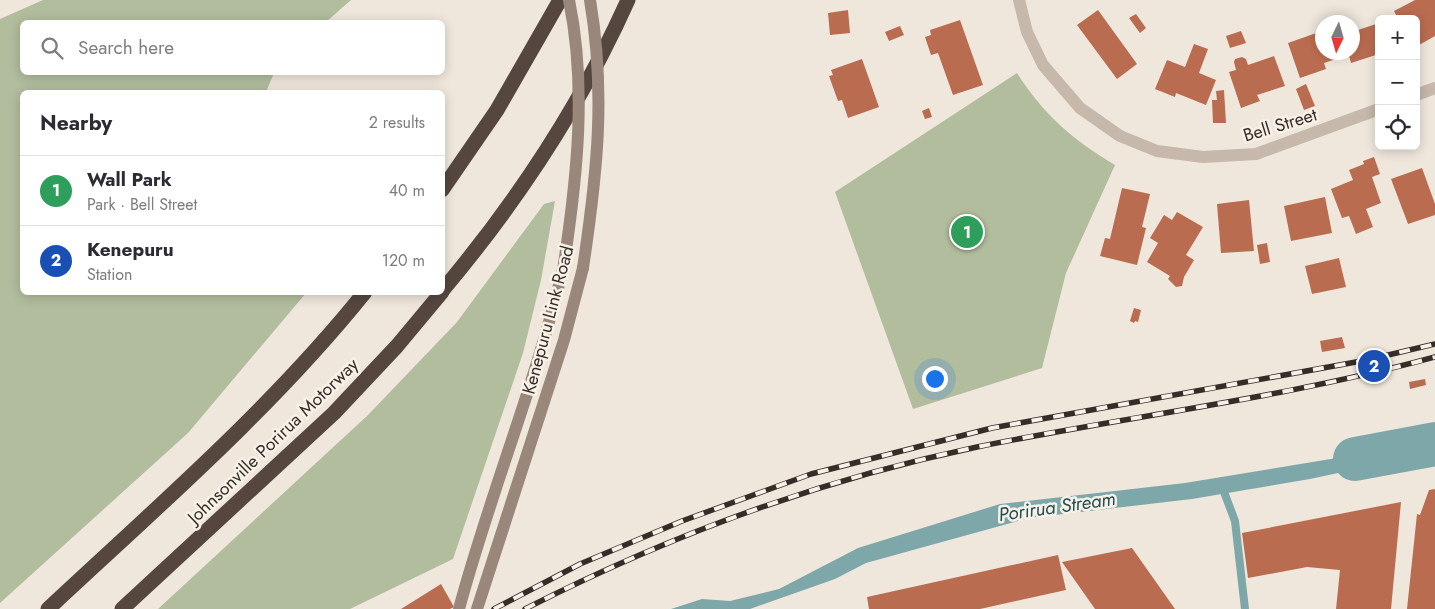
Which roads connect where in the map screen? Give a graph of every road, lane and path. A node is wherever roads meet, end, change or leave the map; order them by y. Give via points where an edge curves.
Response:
1 (560, 0) edge
2 (569, 0) edge
3 (590, 0) edge
4 (628, 0) edge
5 (1019, 0) edge
6 (1435, 88) edge
7 (1420, 94) edge
8 (1375, 110) edge
9 (445, 186) edge
10 (445, 288) edge
11 (362, 295) edge
12 (440, 295) edge
13 (48, 609) edge
14 (122, 609) edge
15 (458, 609) edge
16 (477, 609) edge

1 - 9 highway via 497,110
2 - 15 main road, Kenepuru Link Road, bridge via 577,54 578,146 564,264 554,306
3 - 16 main road, Kenepuru Link Road, bridge via 600,106 594,195 583,268 556,369
4 - 10 highway, Johnsonville Porirua Motorway via 613,34 556,135 496,223
5 - 8 street, Bell Street via 1027,32 1043,65 1080,108 1120,136 1157,151 1204,157 1256,154
6 - 7 street
11 - 13 highway, Johnsonville Porirua Motorway via 258,411
12 - 14 highway, Johnsonville Porirua Motorway via 334,413

